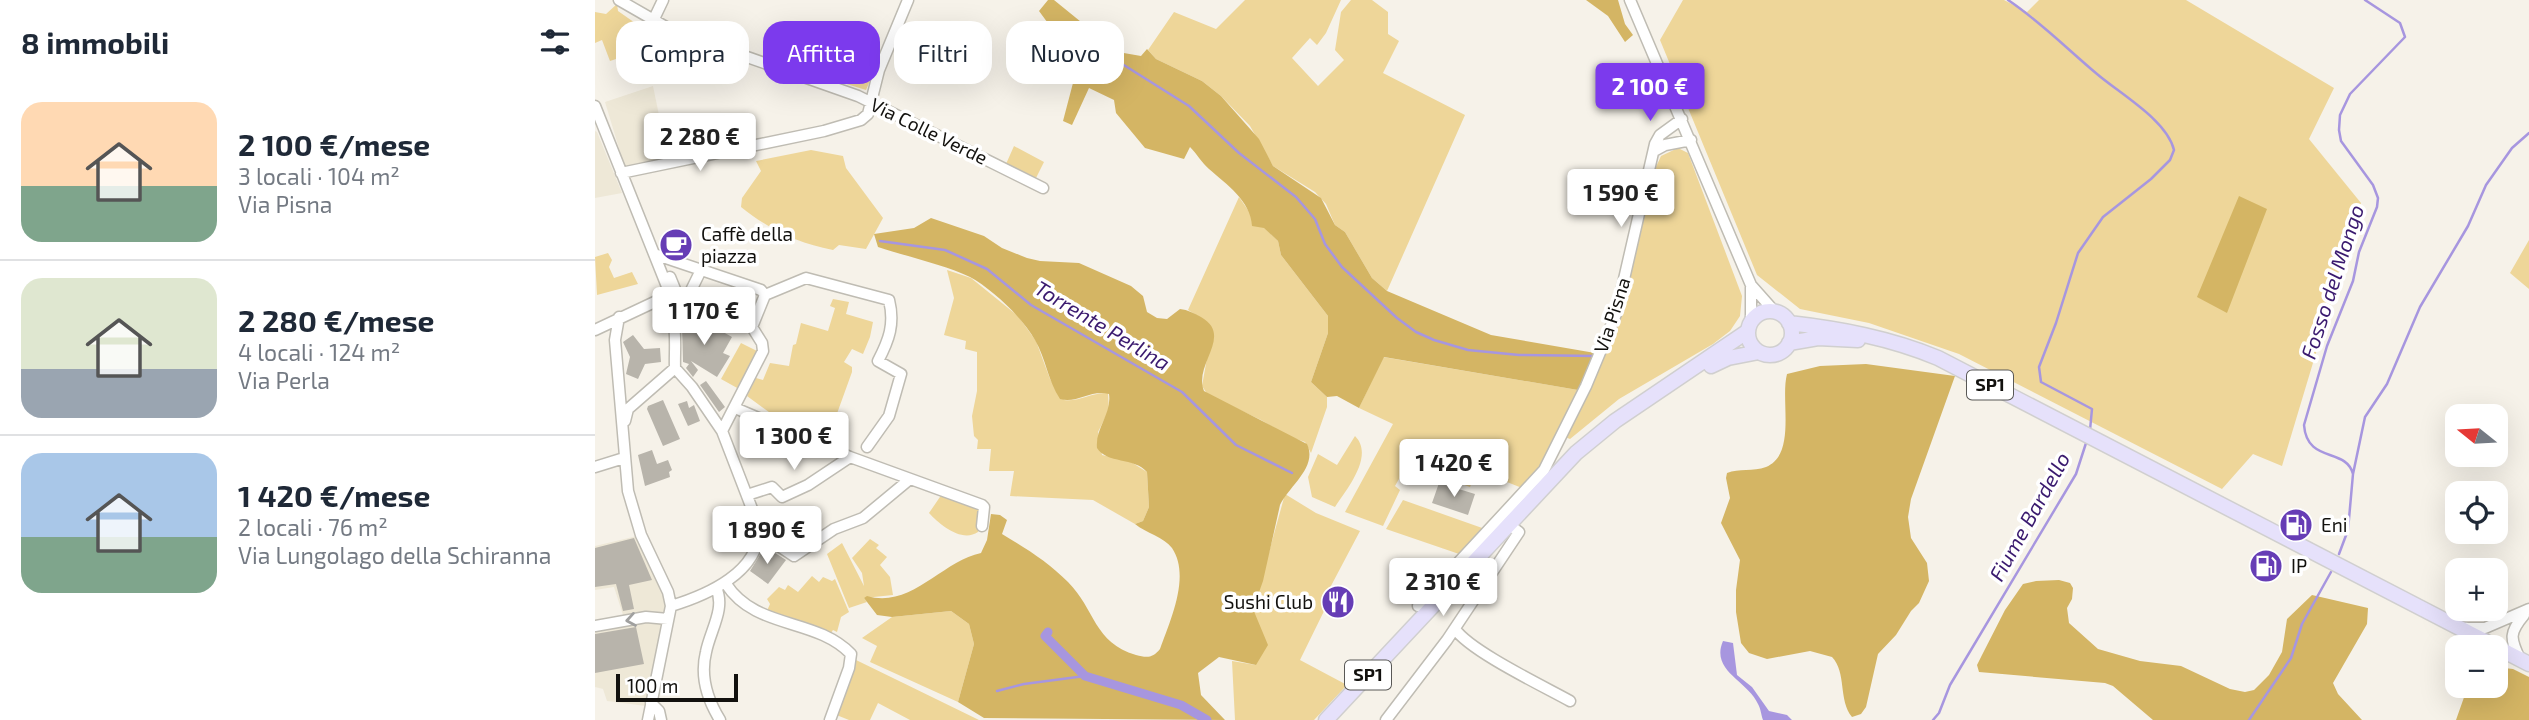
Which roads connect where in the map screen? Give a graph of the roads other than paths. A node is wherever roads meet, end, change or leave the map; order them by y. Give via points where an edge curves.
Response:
1 (619, 0) edge
2 (663, 0) edge
3 (908, 0) edge
4 (1630, 0) edge
5 (653, 21) joint
6 (749, 57) edge
7 (872, 102) junction
8 (595, 106) edge
9 (1682, 119) junction
10 (598, 124) edge
11 (1691, 141) junction
12 (1654, 151) junction
13 (621, 173) junction
14 (1043, 188) dead end
15 (654, 254) junction
16 (701, 271) junction
17 (1751, 285) junction
18 (765, 295) junction
19 (664, 297) junction
20 (1776, 312) junction
21 (619, 317) junction
22 (1789, 323) junction
23 (674, 324) junction
24 (1750, 326) junction
25 (596, 328) edge
26 (615, 334) junction
27 (1891, 342) junction
28 (1789, 343) junction
29 (1759, 352) junction
30 (675, 368) junction
31 (619, 381) junction
32 (1663, 389) junction
33 (646, 396) junction
34 (735, 408) junction
35 (623, 431) junction
36 (722, 431) junction
37 (850, 457) junction
38 (624, 458) junction
39 (862, 461) junction
40 (595, 467) edge
41 (910, 479) junction
42 (747, 495) junction
43 (982, 526) dead end
44 (759, 527) junction
45 (1513, 528) junction
46 (725, 588) junction
47 (671, 606) junction
48 (1418, 606) dead end
49 (2529, 609) edge
50 (668, 619) junction
51 (595, 626) edge
52 (2456, 627) junction
53 (1455, 629) junction
54 (2524, 662) edge
55 (1570, 701) dead end
56 (651, 703) junction
57 (648, 720) edge
58 (661, 720) edge
59 (720, 720) edge
60 (830, 720) edge
61 (1326, 720) edge
62 (1386, 720) edge

1 - 5 street, Via Colle Verde
2 - 5 street
3 - 7 street via 879,69
4 - 9 street
6 - 7 street, Via Colle Verde
7 - 13 street via 868,114 850,124
7 - 14 street, Via Colle Verde
8 - 10 street
9 - 11 street
9 - 12 street, Via Pisna via 1660,135
10 - 13 street
11 - 12 street
11 - 17 street
12 - 48 street, Via Pisna via 1616,314 1544,470
13 - 15 street
15 - 16 street
15 - 19 street
15 - 23 street via 679,299
16 - 18 street
16 - 23 street
17 - 20 street
17 - 24 street
18 - 34 street via 752,327 763,351
18 - 39 street via 807,278 889,300 893,321 878,361 901,374 889,416
19 - 21 street
19 - 23 street
20 - 22 main road
20 - 24 main road, SP1 via 1762,313
21 - 25 street
21 - 26 street
22 - 27 main road, SP1 via 1847,330
22 - 28 main road
23 - 30 street
24 - 29 main road via 1750,343
24 - 32 main road, SP1
25 - 26 street
26 - 31 street
27 - 28 main road, SP1 via 1818,338
27 - 52 main road, SP1 via 1938,358
28 - 29 main road, SP1 via 1776,354
29 - 32 main road, SP1 via 1728,358
30 - 33 street
30 - 36 street
31 - 33 street via 627,393
31 - 35 street
32 - 45 main road, SP1 via 1576,453
33 - 35 street via 628,409
34 - 36 street
34 - 37 street
35 - 38 street
36 - 42 street
37 - 39 street
37 - 42 street via 782,497 772,487
38 - 40 street
38 - 47 street via 640,532
39 - 41 street
41 - 43 street via 982,505
41 - 44 street via 863,519 834,529 795,556
42 - 44 street
44 - 46 street via 759,540
45 - 53 street
45 - 61 main road, SP1
46 - 47 street
46 - 59 street via 705,652 704,671 706,689
46 - 60 street via 755,612 821,632 851,654
47 - 50 street
49 - 52 street via 2485,628
49 - 54 street via 2513,628 2512,643
50 -> 51 street
50 - 56 street
52 - 54 main road, SP1
53 - 55 street via 1475,647
53 - 62 street
56 - 57 street
56 - 58 street

